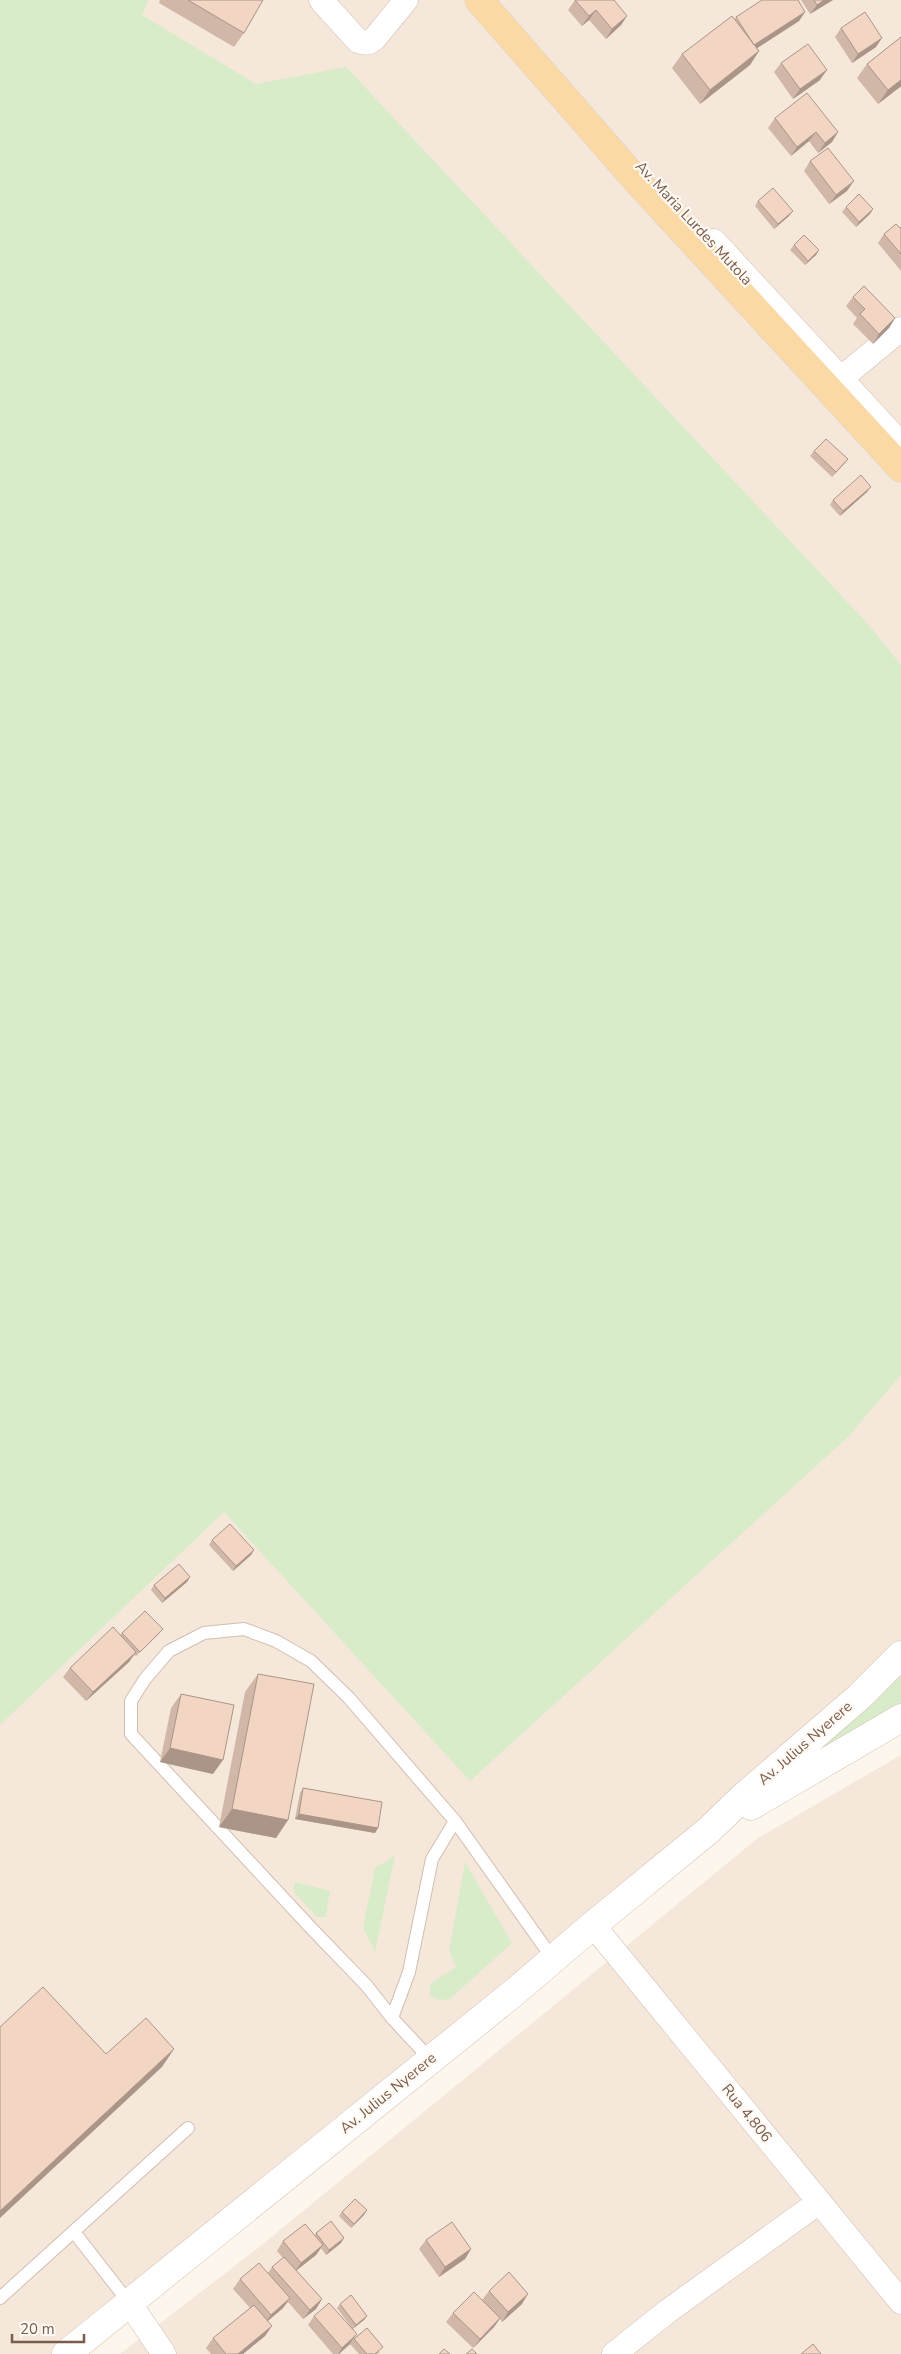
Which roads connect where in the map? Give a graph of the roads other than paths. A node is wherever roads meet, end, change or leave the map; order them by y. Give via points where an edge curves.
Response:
1 (321, 0) edge
2 (406, 0) edge
3 (479, 0) edge
4 (487, 0) edge
5 (901, 329) edge
6 (840, 380) junction
7 (901, 447) edge
8 (901, 468) edge
9 (901, 1655) edge
10 (901, 1718) edge
11 (455, 1821) junction
12 (709, 1830) junction
13 (593, 1925) junction
14 (553, 1959) junction
15 (392, 2018) junction
16 (430, 2059) junction
17 (188, 2128) dead end
18 (818, 2202) junction
19 (74, 2232) junction
20 (0, 2298) edge
21 (901, 2302) edge
22 (130, 2304) junction
23 (66, 2354) edge
24 (164, 2354) edge
25 (614, 2354) edge

1 - 2 street via 358,42 364,44 375,38
3 - 8 main road via 638,182
4 - 6 main road, Av. Maria Lurdes Mutola
5 - 6 street
6 - 7 main road, Av. Maria Lurdes Mutola
9 - 12 main road, Av. Julius Nyerere via 859,1697
10 - 12 main road, Av. Julius Nyerere
11 - 14 lane
11 - 15 lane via 432,1859 409,1972
11 - 15 lane via 349,1698 311,1661 276,1641 244,1629 204,1633 169,1651 131,1701 131,1734 367,1986
12 - 13 main road, Av. Julius Nyerere
13 - 14 main road, Av. Julius Nyerere
13 - 18 street, Rua 4.806
14 - 16 main road, Av. Julius Nyerere
15 - 16 lane
16 - 22 main road, Av. Julius Nyerere
17 - 19 lane
18 - 21 street, Rua 4.806
18 - 25 street via 668,2310
19 - 20 lane
19 - 22 lane
22 - 23 main road, Av. Julius Nyerere
22 - 24 street

